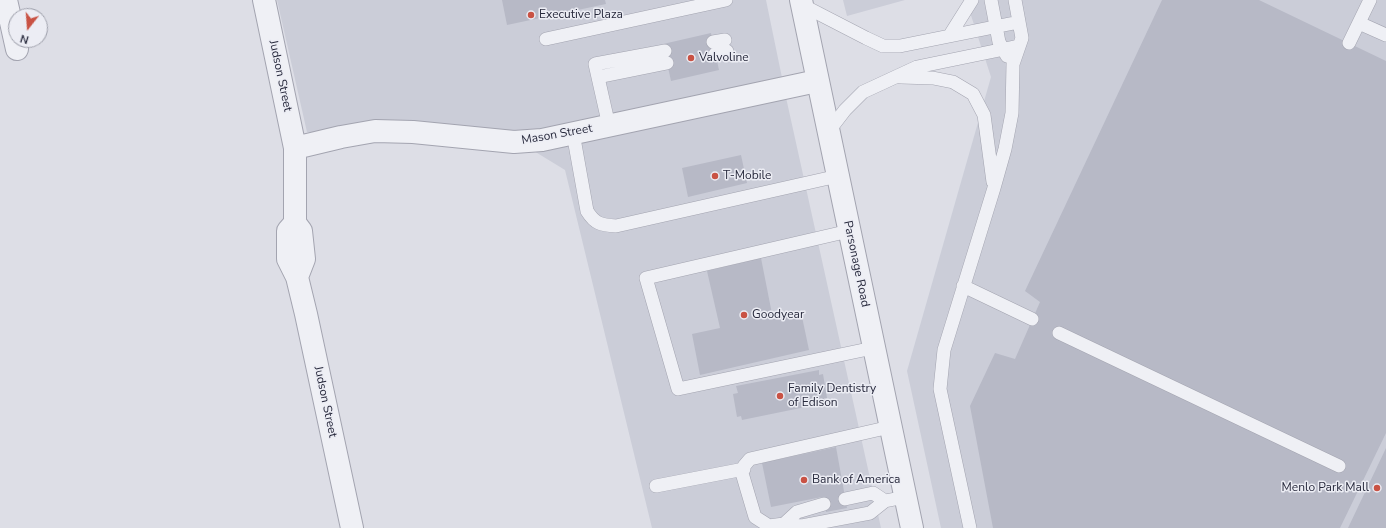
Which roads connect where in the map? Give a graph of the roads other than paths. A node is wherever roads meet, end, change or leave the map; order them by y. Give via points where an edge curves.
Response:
1 (6, 0) edge
2 (264, 0) edge
3 (726, 0) edge
4 (972, 0) edge
5 (991, 0) edge
6 (1015, 0) edge
7 (1370, 0) edge
8 (801, 2) edge
9 (1019, 22) junction
10 (1359, 23) junction
11 (996, 26) junction
12 (950, 35) junction
13 (1386, 35) edge
14 (546, 39) dead end
15 (1349, 43) dead end
16 (1019, 46) junction
17 (17, 49) dead end
18 (1003, 49) junction
19 (666, 57) dead end
20 (1013, 64) junction
21 (900, 76) junction
22 (818, 81) junction
23 (609, 126) junction
24 (828, 132) junction
25 (573, 133) junction
26 (295, 148) junction
27 (838, 176) junction
28 (994, 188) junction
29 (849, 231) junction
30 (963, 286) junction
31 (1032, 319) dead end
32 (1059, 332) dead end
33 (873, 348) junction
34 (890, 427) junction
35 (1339, 466) dead end
36 (744, 469) junction
37 (656, 486) dead end
38 (845, 499) dead end
39 (895, 499) junction
40 (824, 504) dead end
41 (784, 524) junction
42 (352, 528) edge
43 (912, 528) edge
44 (970, 528) edge

1 - 17 street
2 - 26 street, Judson Street
3 - 14 lane
4 - 12 lane
5 - 11 lane
6 - 9 lane
7 - 10 lane
8 - 12 lane via 883,46 900,46
8 - 22 street, Parsonage Road
9 - 11 lane
9 - 16 lane via 1022,38
10 - 13 lane
10 - 15 lane
11 - 12 lane
11 - 18 lane
16 - 18 lane
16 - 20 lane
18 - 20 lane
18 - 21 lane via 918,67
19 - 23 lane via 595,64
20 - 28 lane via 1012,113
21 - 24 lane via 863,92
21 - 28 lane via 953,82 973,94 984,114
22 - 23 street, Mason Street
22 - 24 street, Parsonage Road
23 - 25 street, Mason Street
24 - 27 street, Parsonage Road
25 - 26 street, Mason Street via 542,140 514,142 376,131
25 - 27 lane via 587,211 592,220 601,225 616,226
26 - 42 street, Judson Street via 295,223 301,231 304,259 296,277
27 - 29 street, Parsonage Road
28 - 30 lane
29 - 33 street, Parsonage Road
29 - 33 lane via 646,278 678,389
30 - 31 lane
30 - 44 lane via 944,350 940,388
32 - 35 lane
33 - 34 street, Parsonage Road
34 - 36 lane via 750,459
34 - 39 street, Parsonage Road
36 - 37 lane
36 - 41 lane via 742,473 755,517 769,526
38 - 39 lane via 873,493
39 - 41 lane via 870,513 802,526
39 - 43 street, Parsonage Road
40 - 41 lane via 797,512

